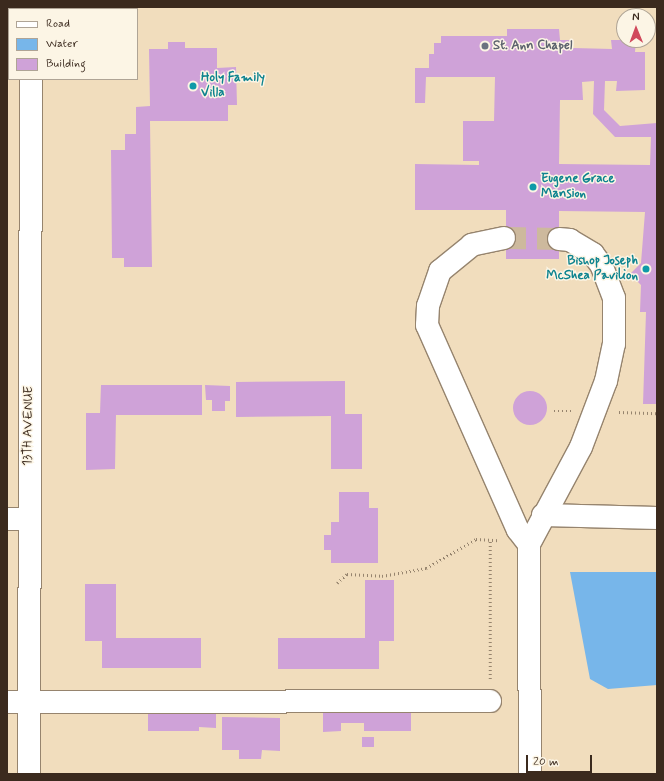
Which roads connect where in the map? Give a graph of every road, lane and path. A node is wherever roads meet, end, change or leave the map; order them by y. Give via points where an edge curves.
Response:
1 (31, 80) edge
2 (504, 238) tunnel mouth
3 (560, 239) tunnel mouth
4 (543, 515) junction
5 (657, 518) edge
6 (17, 519) edge
7 (490, 540) junction
8 (528, 544) junction
9 (337, 583) dead end
10 (490, 701) joint
11 (7, 702) edge
12 (29, 702) junction
13 (29, 774) edge
14 (530, 774) edge

1 - 6 street, 13TH AVENUE
2 - 8 street via 472,245 458,253 440,271 433,288 427,325 515,522
3 - 4 street via 570,240 593,254 602,266 614,298 615,317 606,381 581,447
4 - 5 street
4 - 8 street
6 - 12 street, 13TH AVENUE
7 - 8 path
7 - 9 path via 476,539 426,568 382,576 347,574
7 - 10 path
8 - 14 street
10 - 12 street
11 - 12 street
12 - 13 street, 13TH AVENUE

